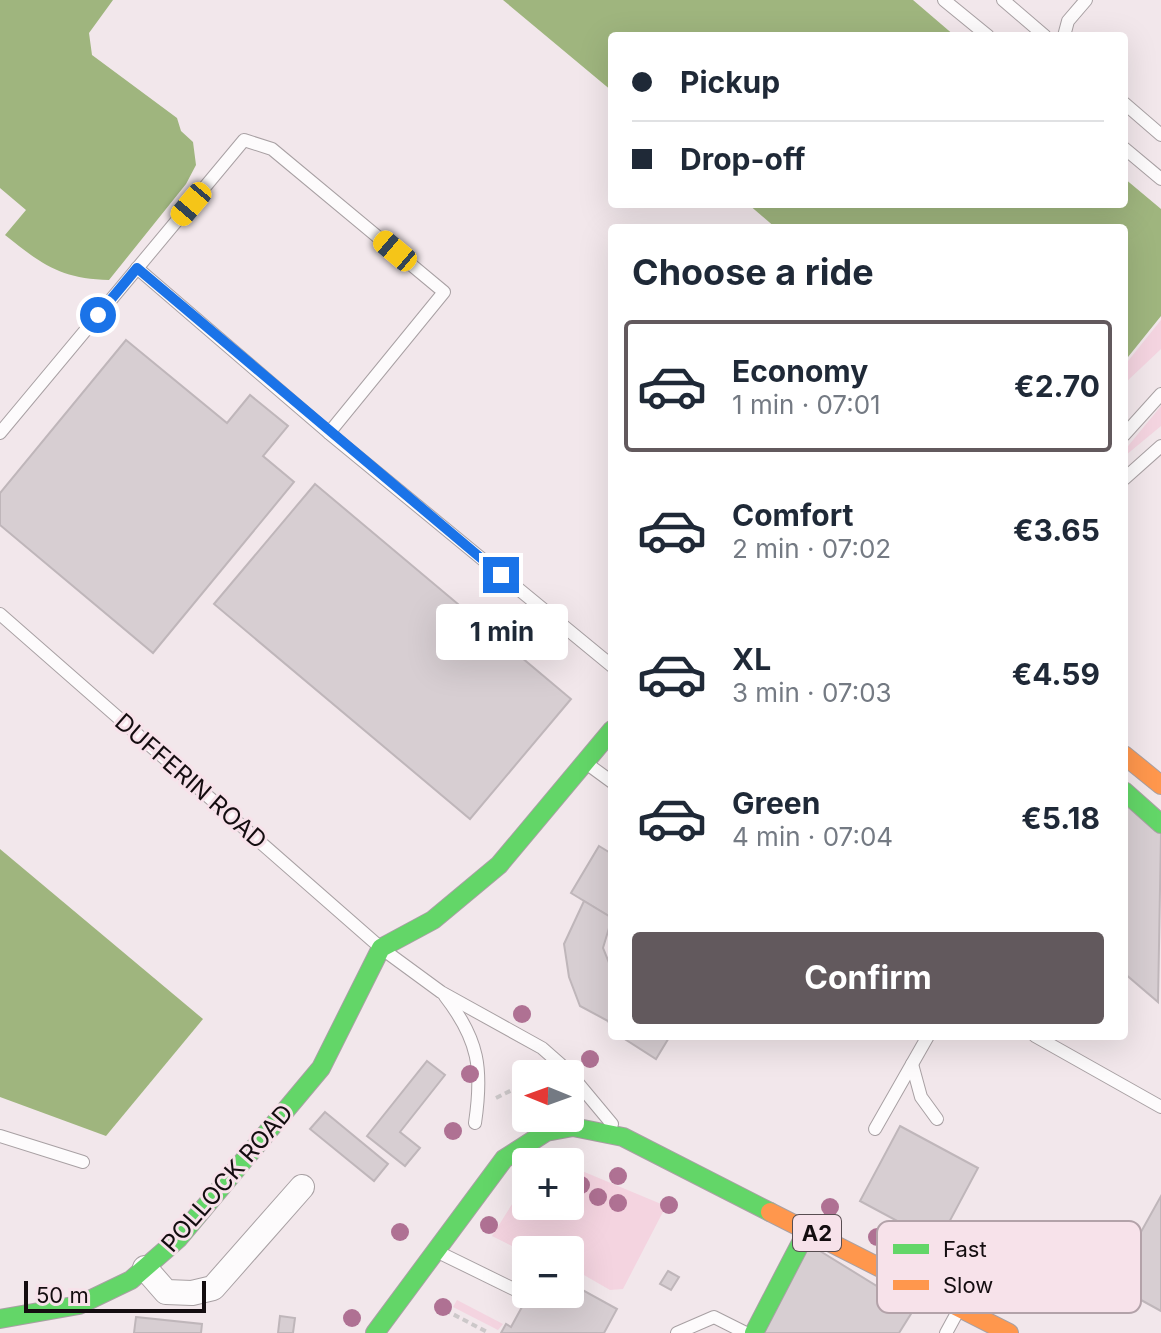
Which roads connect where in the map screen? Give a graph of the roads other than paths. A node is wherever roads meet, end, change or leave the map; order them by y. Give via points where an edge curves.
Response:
1 (944, 0) edge
2 (1003, 0) edge
3 (1086, 0) edge
4 (983, 32) edge
5 (1040, 32) edge
6 (1065, 32) edge
7 (1128, 106) edge
8 (1161, 135) edge
9 (1128, 151) edge
10 (1161, 179) edge
11 (137, 268) junction
12 (1161, 394) edge
13 (1128, 431) edge
14 (0, 433) edge
15 (329, 433) junction
16 (1161, 446) edge
17 (1128, 475) edge
18 (0, 614) edge
19 (608, 663) edge
20 (608, 735) edge
21 (1128, 758) edge
22 (586, 763) junction
23 (608, 779) edge
24 (1161, 785) edge
25 (1128, 795) edge
26 (1161, 824) edge
27 (381, 948) junction
28 (441, 992) junction
29 (926, 1040) edge
30 (1042, 1040) edge
31 (912, 1064) junction
32 (1161, 1107) edge
33 (937, 1119) dead end
34 (475, 1123) dead end
35 (875, 1129) dead end
36 (0, 1136) edge
37 (623, 1137) junction
38 (83, 1162) dead end
39 (302, 1187) dead end
40 (808, 1229) junction
41 (435, 1251) junction
42 (877, 1265) edge
43 (145, 1268) junction
44 (512, 1288) edge
45 (391, 1313) junction
46 (957, 1313) edge
47 (970, 1313) edge
48 (0, 1319) edge
49 (375, 1333) edge
50 (387, 1333) edge
51 (677, 1333) edge
52 (746, 1333) edge
53 (754, 1333) edge
54 (946, 1333) edge
55 (1009, 1333) edge

1 - 4 lane
2 - 5 lane
3 - 6 lane
7 - 8 lane
9 - 10 lane
11 - 14 lane
11 - 15 lane
11 - 15 lane via 244,140 272,149 444,292
12 - 13 lane
15 - 19 lane
16 - 17 lane
18 - 27 lane, DUFFERIN ROAD
20 - 22 street
21 - 24 street
22 - 23 lane
22 - 27 street via 499,865 433,920
25 - 26 street
27 - 28 lane, DUFFERIN ROAD
27 - 43 street, POLLOCK ROAD via 321,1068 178,1239
28 - 34 lane via 472,1038 480,1096
28 - 37 lane via 542,1048
29 - 31 lane
30 - 32 lane
31 - 33 lane via 921,1097
31 - 35 lane
36 - 38 lane
37 - 40 street, A2
37 - 41 street, A2 via 576,1126 551,1127 529,1138 504,1159
39 - 43 street via 213,1288 166,1292
40 - 42 street, A2
40 - 53 street
41 - 44 lane
41 - 45 street, A2
43 - 48 street, POLLOCK ROAD via 79,1305
45 - 49 street, A2
45 - 50 street
46 - 54 lane
47 - 55 street, A2
51 - 52 lane via 714,1317

